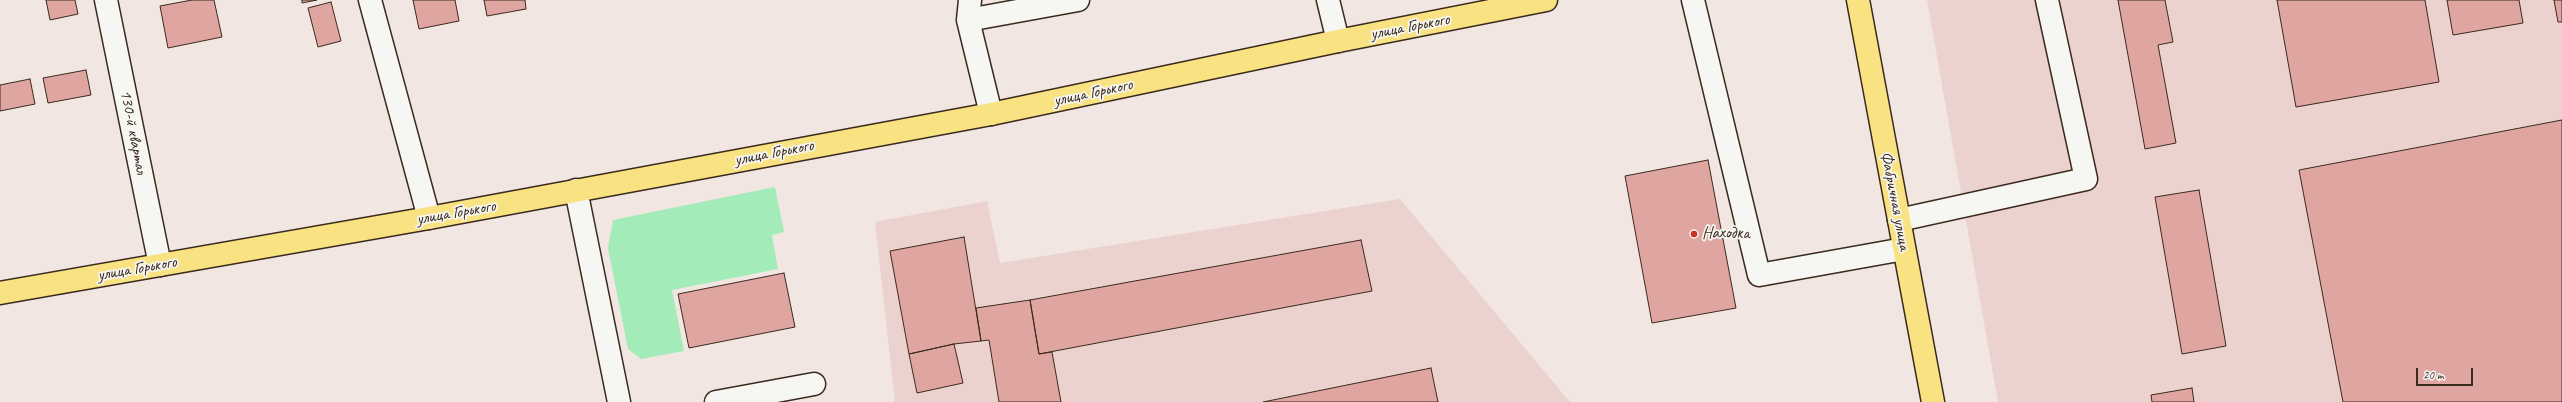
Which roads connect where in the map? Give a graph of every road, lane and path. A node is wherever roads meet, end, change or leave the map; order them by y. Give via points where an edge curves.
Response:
1 (106, 0) edge
2 (370, 0) edge
3 (1078, 0) edge
4 (1328, 0) edge
5 (1546, 0) edge
6 (1694, 0) edge
7 (1858, 0) edge
8 (2047, 0) edge
9 (1523, 2) edge
10 (969, 10) edge
11 (1338, 41) junction
12 (991, 114) junction
13 (576, 190) junction
14 (429, 218) junction
15 (1898, 220) junction
16 (1904, 249) junction
17 (160, 265) junction
18 (0, 293) edge
19 (814, 384) dead end
20 (619, 402) edge
21 (716, 402) edge
22 (1933, 402) edge

1 - 17 street, 130-й квартал
2 - 14 street
3 - 10 street
4 - 11 street
5 - 9 main road, улица Горького
6 - 16 street via 1759,275
7 - 15 main road, Фабричная улица
8 - 15 street via 2086,179
9 - 11 main road, улица Горького
10 - 12 street
11 - 12 main road, улица Горького
12 - 13 main road, улица Горького
13 - 14 main road, улица Горького
13 - 20 street
14 - 17 main road, улица Горького
15 - 16 main road, Фабричная улица
16 - 22 main road, Фабричная улица
17 - 18 main road, улица Горького
19 - 21 street

